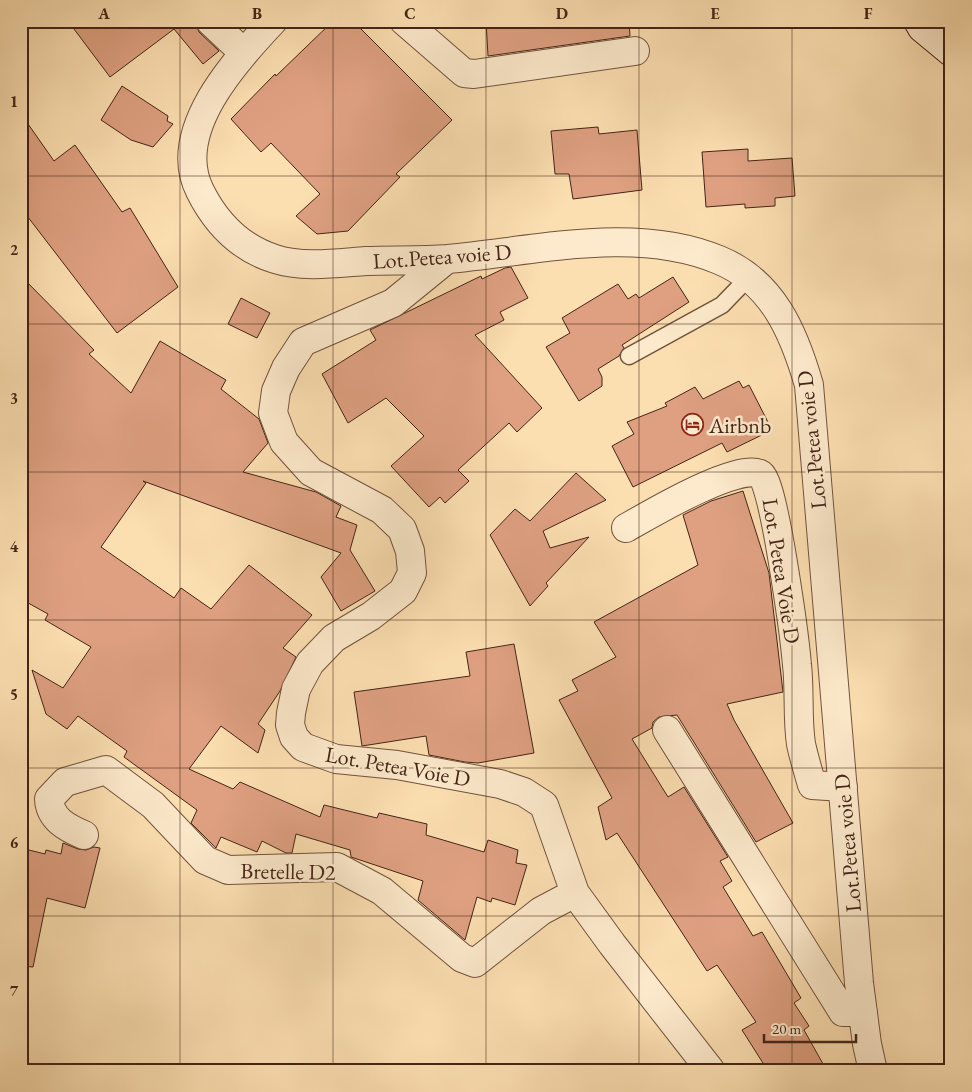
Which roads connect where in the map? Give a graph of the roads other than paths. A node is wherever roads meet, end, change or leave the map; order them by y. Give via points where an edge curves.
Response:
1 (210, 21) edge
2 (273, 21) edge
3 (404, 21) edge
4 (918, 21) edge
5 (635, 51) dead end
6 (243, 52) junction
7 (951, 52) edge
8 (447, 259) junction
9 (749, 277) junction
10 (630, 356) dead end
11 (626, 528) dead end
12 (667, 730) dead end
13 (843, 786) junction
14 (84, 835) dead end
15 (575, 893) junction
16 (863, 1012) junction
17 (710, 1071) edge
18 (873, 1071) edge

1 - 6 street
2 - 6 street, Lot.Petea voie D
3 - 5 street via 464,73 529,68
4 - 7 street
6 - 8 street, Lot.Petea voie D via 200,122 193,149 194,178 222,227 246,246 276,260 310,264
8 - 9 street, Lot.Petea voie D via 607,243 652,242 682,247 720,260
8 - 15 street, Lot. Petea Voie D via 393,304 303,342 276,391 273,413 284,442 311,472 382,510 402,529 410,550 412,573 403,591 371,616 334,638 310,662 296,689 290,725 294,737 303,747 336,759 397,765 500,784 524,792 544,805
9 - 10 lane via 722,305
9 - 13 street, Lot.Petea voie D via 784,316 798,346 809,385
11 - 13 street, Lot. Petea Voie D via 694,490 746,473 764,476 771,495 786,584 797,666 801,744 812,785
12 - 16 street via 843,1012
13 - 16 street, Lot.Petea voie D
14 - 15 street, Bretelle D2 via 65,827 49,809 49,799 65,782 106,770 153,805 205,860 228,870 337,867 382,891 454,952 475,963 541,911
15 - 17 street, Lot. Petea Voie D
16 - 18 street, Lot.Petea voie D

